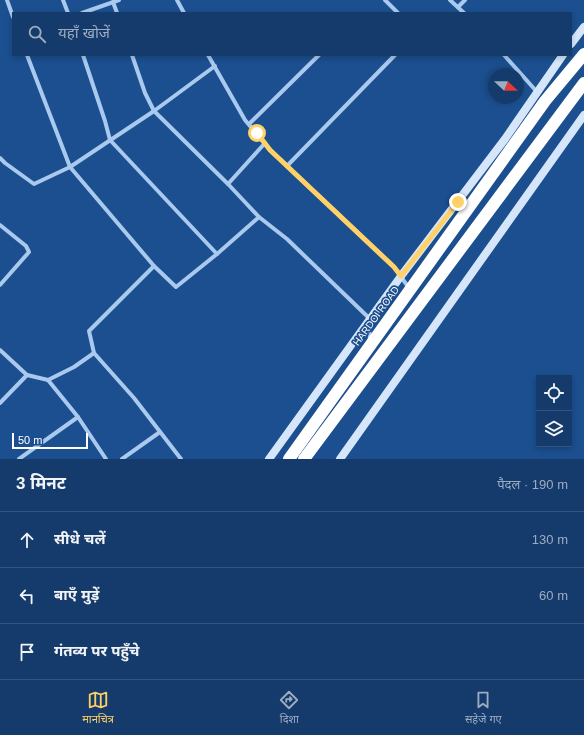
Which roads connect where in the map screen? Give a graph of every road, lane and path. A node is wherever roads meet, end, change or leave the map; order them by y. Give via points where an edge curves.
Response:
1 (7, 0) edge
2 (63, 0) edge
3 (119, 0) edge
4 (177, 0) edge
5 (385, 0) edge
6 (450, 0) edge
7 (465, 0) edge
8 (113, 2) junction
9 (458, 7) junction
10 (68, 12) edge
11 (85, 12) edge
12 (117, 12) edge
13 (183, 12) edge
14 (397, 12) edge
15 (463, 12) edge
16 (12, 14) edge
17 (584, 27) edge
18 (572, 43) edge
19 (584, 54) edge
20 (27, 56) edge
21 (83, 56) edge
22 (132, 56) edge
23 (209, 56) edge
24 (318, 56) edge
25 (394, 56) edge
26 (505, 56) edge
27 (562, 56) edge
28 (215, 66) junction
29 (584, 83) edge
30 (537, 92) junction
31 (545, 101) junction
32 (154, 111) junction
33 (584, 116) edge
34 (249, 124) junction
35 (110, 140) junction
36 (265, 143) junction
37 (0, 158) edge
38 (70, 166) junction
39 (287, 166) junction
40 (228, 184) junction
41 (259, 217) junction
42 (0, 225) edge
43 (217, 254) junction
44 (154, 266) junction
45 (401, 276) junction
46 (0, 285) edge
47 (410, 289) junction
48 (368, 323) junction
49 (370, 345) junction
50 (0, 350) edge
51 (94, 353) junction
52 (27, 375) junction
53 (48, 380) junction
54 (0, 402) edge
55 (78, 416) junction
56 (160, 432) junction
57 (19, 459) edge
58 (106, 459) edge
59 (122, 459) edge
60 (181, 459) edge
61 (269, 459) edge
62 (289, 459) edge
63 (304, 459) edge
64 (340, 459) edge

1 - 16 street
2 - 10 street
3 - 8 street
4 - 13 street
5 - 14 street
6 - 9 street
7 - 9 street
8 - 11 street
8 - 12 street
9 - 15 street
17 - 18 street
19 - 31 highway, HARDOI ROAD
20 - 38 street
21 - 35 street
22 - 32 street
23 - 28 street
24 - 34 street
25 - 39 street
26 - 30 street
27 - 30 street
28 - 32 street
28 - 34 street
29 - 63 highway
30 - 31 street
30 - 45 street via 505,139
31 - 47 highway, HARDOI ROAD
32 - 35 street
32 - 40 street
33 - 64 street
34 - 36 street
35 - 38 street
35 - 43 street
36 - 39 street
36 - 40 street
37 - 38 street via 34,184
38 - 44 street
39 - 45 street
40 - 41 street
41 - 43 street
41 - 48 street via 287,239 368,316
42 - 46 street via 30,252
43 - 44 street via 176,287
44 - 51 street via 89,331
45 - 47 street
45 - 48 street
47 - 49 highway, HARDOI ROAD
48 - 49 street
48 - 61 street
49 - 62 highway, HARDOI ROAD
50 - 52 street
51 - 53 street
51 - 56 street
52 - 53 street
52 - 54 street
53 - 55 street
55 - 57 street
55 - 58 street
56 - 59 street
56 - 60 street

